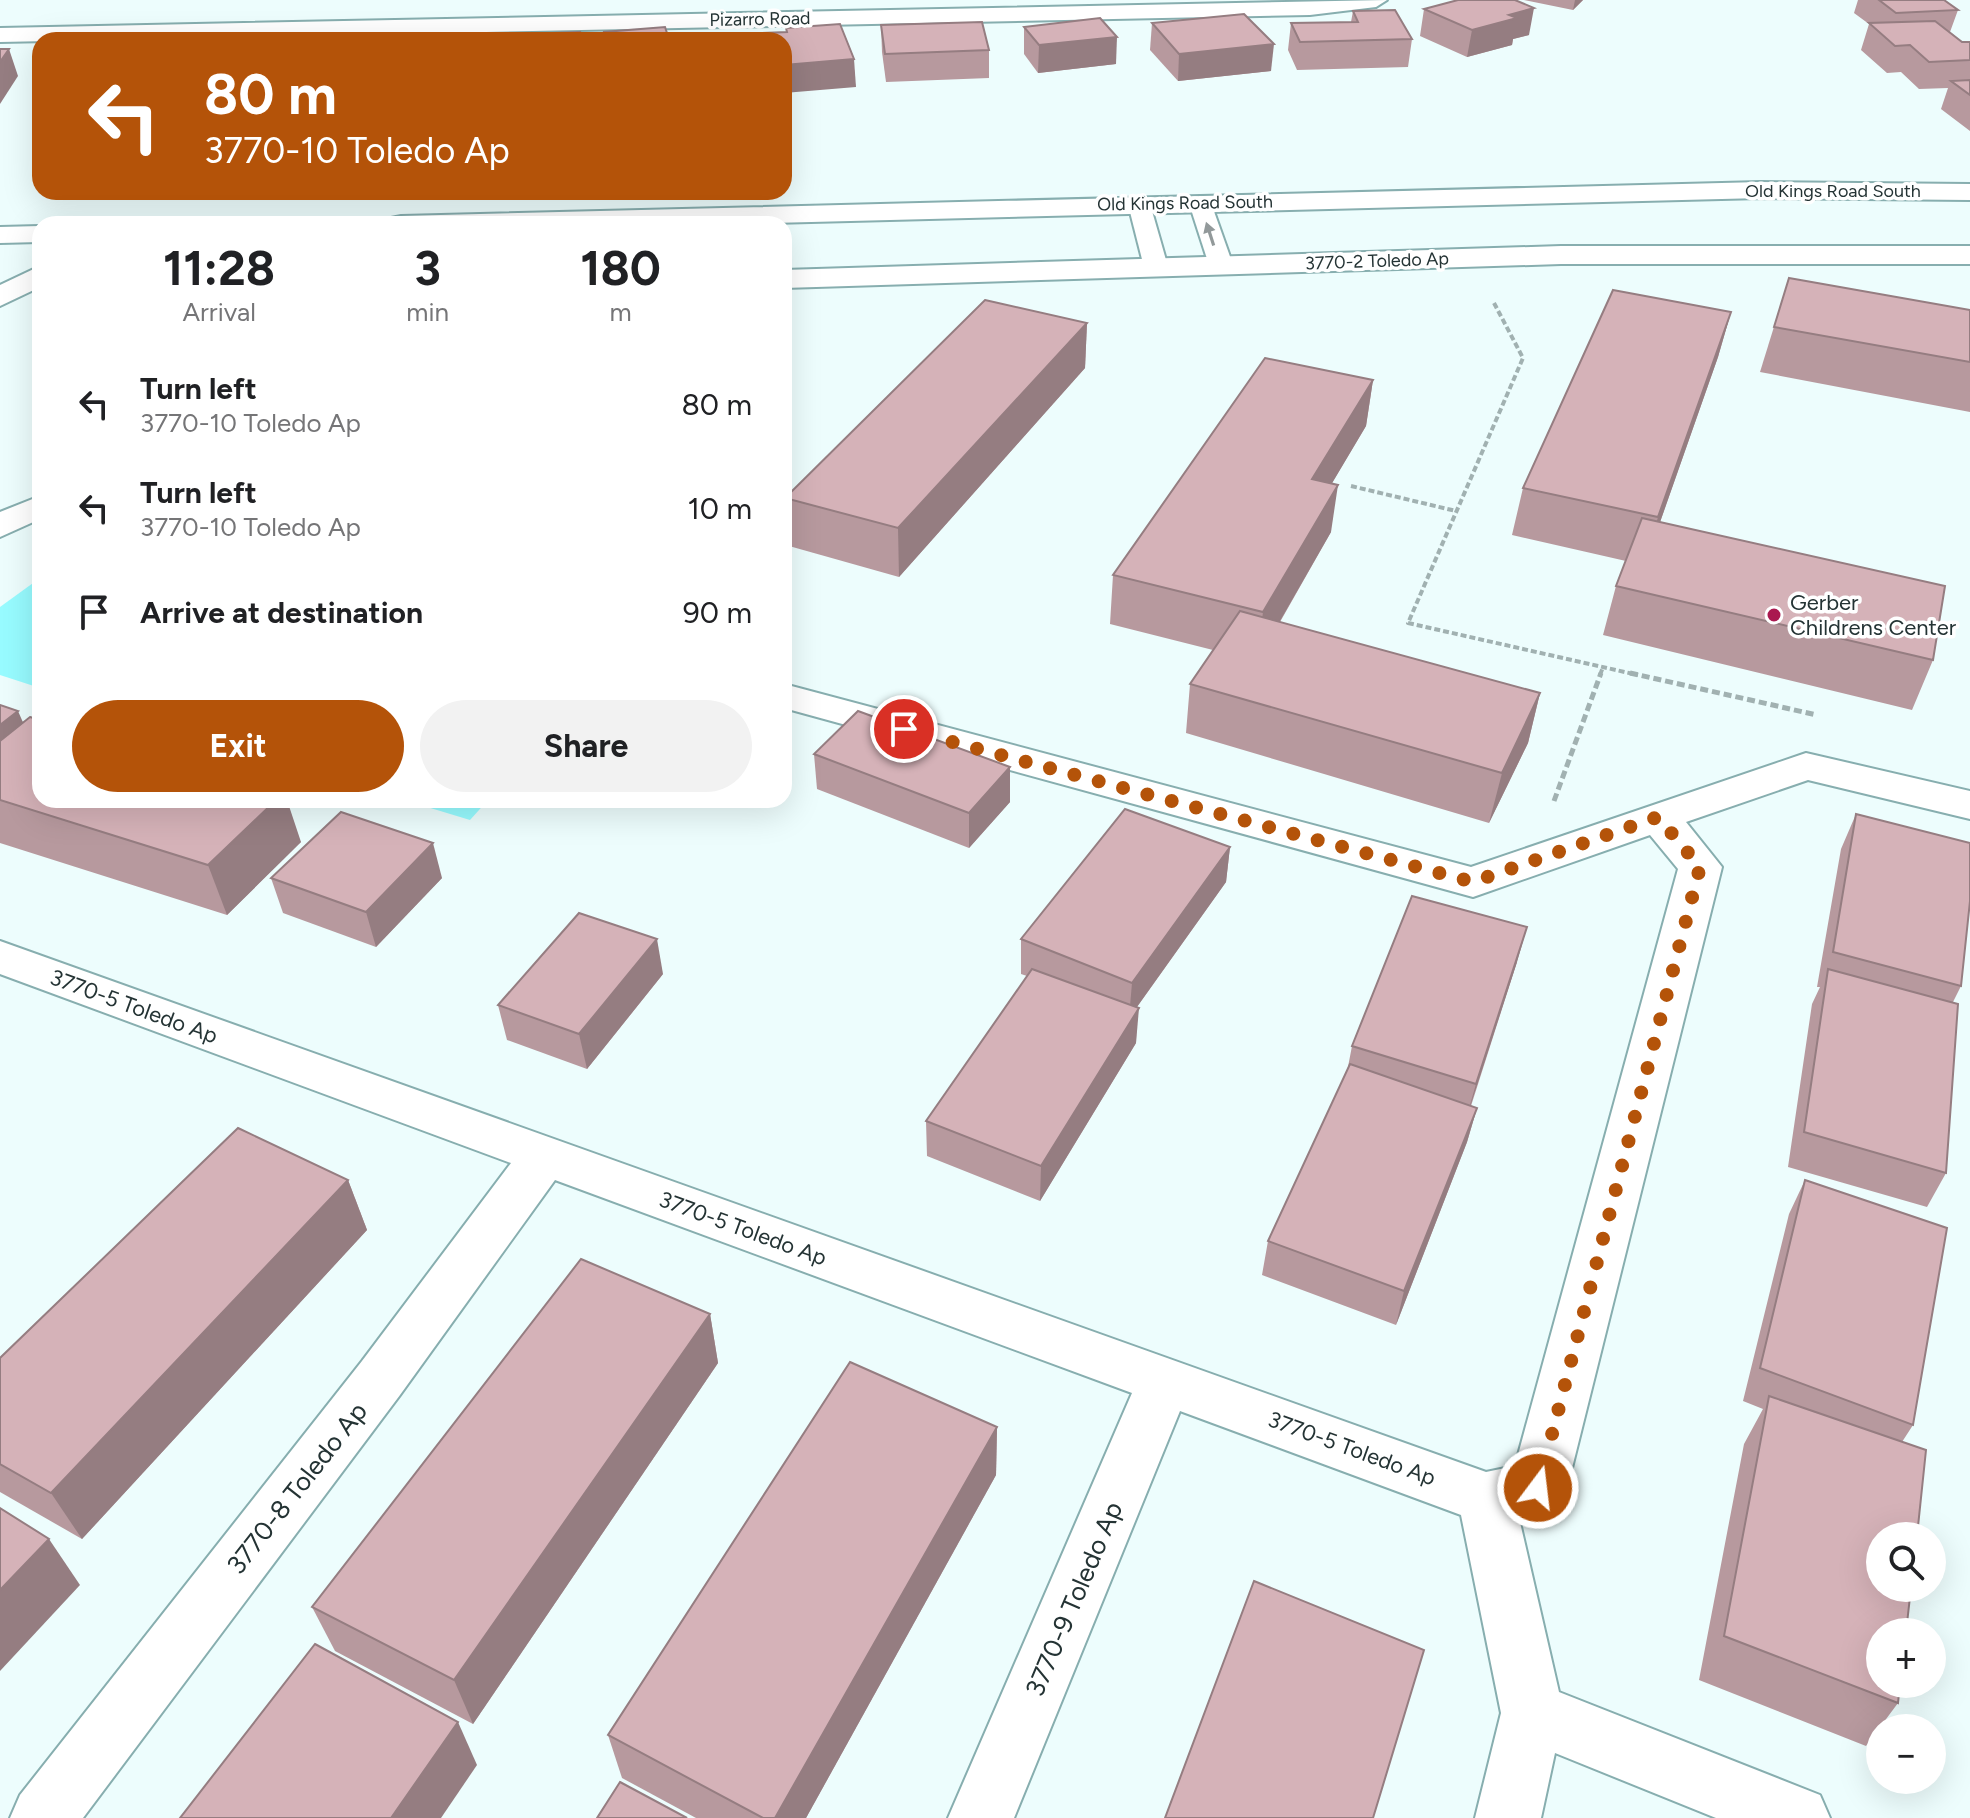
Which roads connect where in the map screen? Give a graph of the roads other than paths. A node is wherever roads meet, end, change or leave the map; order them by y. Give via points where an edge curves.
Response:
1 (379, 0) edge
2 (1376, 0) edge
3 (365, 27) junction
4 (137, 32) edge
5 (32, 34) edge
6 (0, 35) edge
7 (1970, 192) edge
8 (1200, 203) junction
9 (1139, 204) junction
10 (696, 216) edge
11 (32, 234) edge
12 (0, 235) edge
13 (1970, 255) edge
14 (1221, 265) junction
15 (1156, 267) junction
16 (792, 279) edge
17 (32, 280) edge
18 (0, 298) edge
19 (32, 298) edge
20 (32, 510) edge
21 (0, 526) edge
22 (792, 698) edge
23 (1970, 805) edge
24 (1658, 817) junction
25 (0, 957) edge
26 (545, 1155) junction
27 (1166, 1379) junction
28 (1486, 1498) junction
29 (1532, 1713) junction
30 (43, 1818) edge
31 (981, 1818) edge
32 (1508, 1818) edge
33 (1797, 1818) edge

1 - 3 street
2 - 3 street, Pizarro Road via 1310,8
3 - 4 street, Pizarro Road
5 - 6 street, Pizarro Road
7 - 8 street, Old Kings Road South via 1761,190
8 - 9 street, Old Kings Road South
14 -> 8 lane
9 - 10 street, Old Kings Road South
9 - 15 lane
11 - 12 street
13 - 14 street, 3770-2 Toledo Ap via 1766,253
14 - 15 street, 3770-2 Toledo Ap
15 - 16 street, 3770-2 Toledo Ap
17 - 18 street
18 - 19 street
20 - 21 street
22 - 24 street via 1473,882
23 - 24 street via 1806,766
24 - 28 street via 1700,867 1538,1488
25 - 26 street, 3770-5 Toledo Ap
26 - 27 street, 3770-5 Toledo Ap
26 - 30 street, 3770-8 Toledo Ap
27 - 28 street, 3770-5 Toledo Ap
27 - 31 street, 3770-9 Toledo Ap
28 - 29 street
29 - 32 street
29 - 33 street

